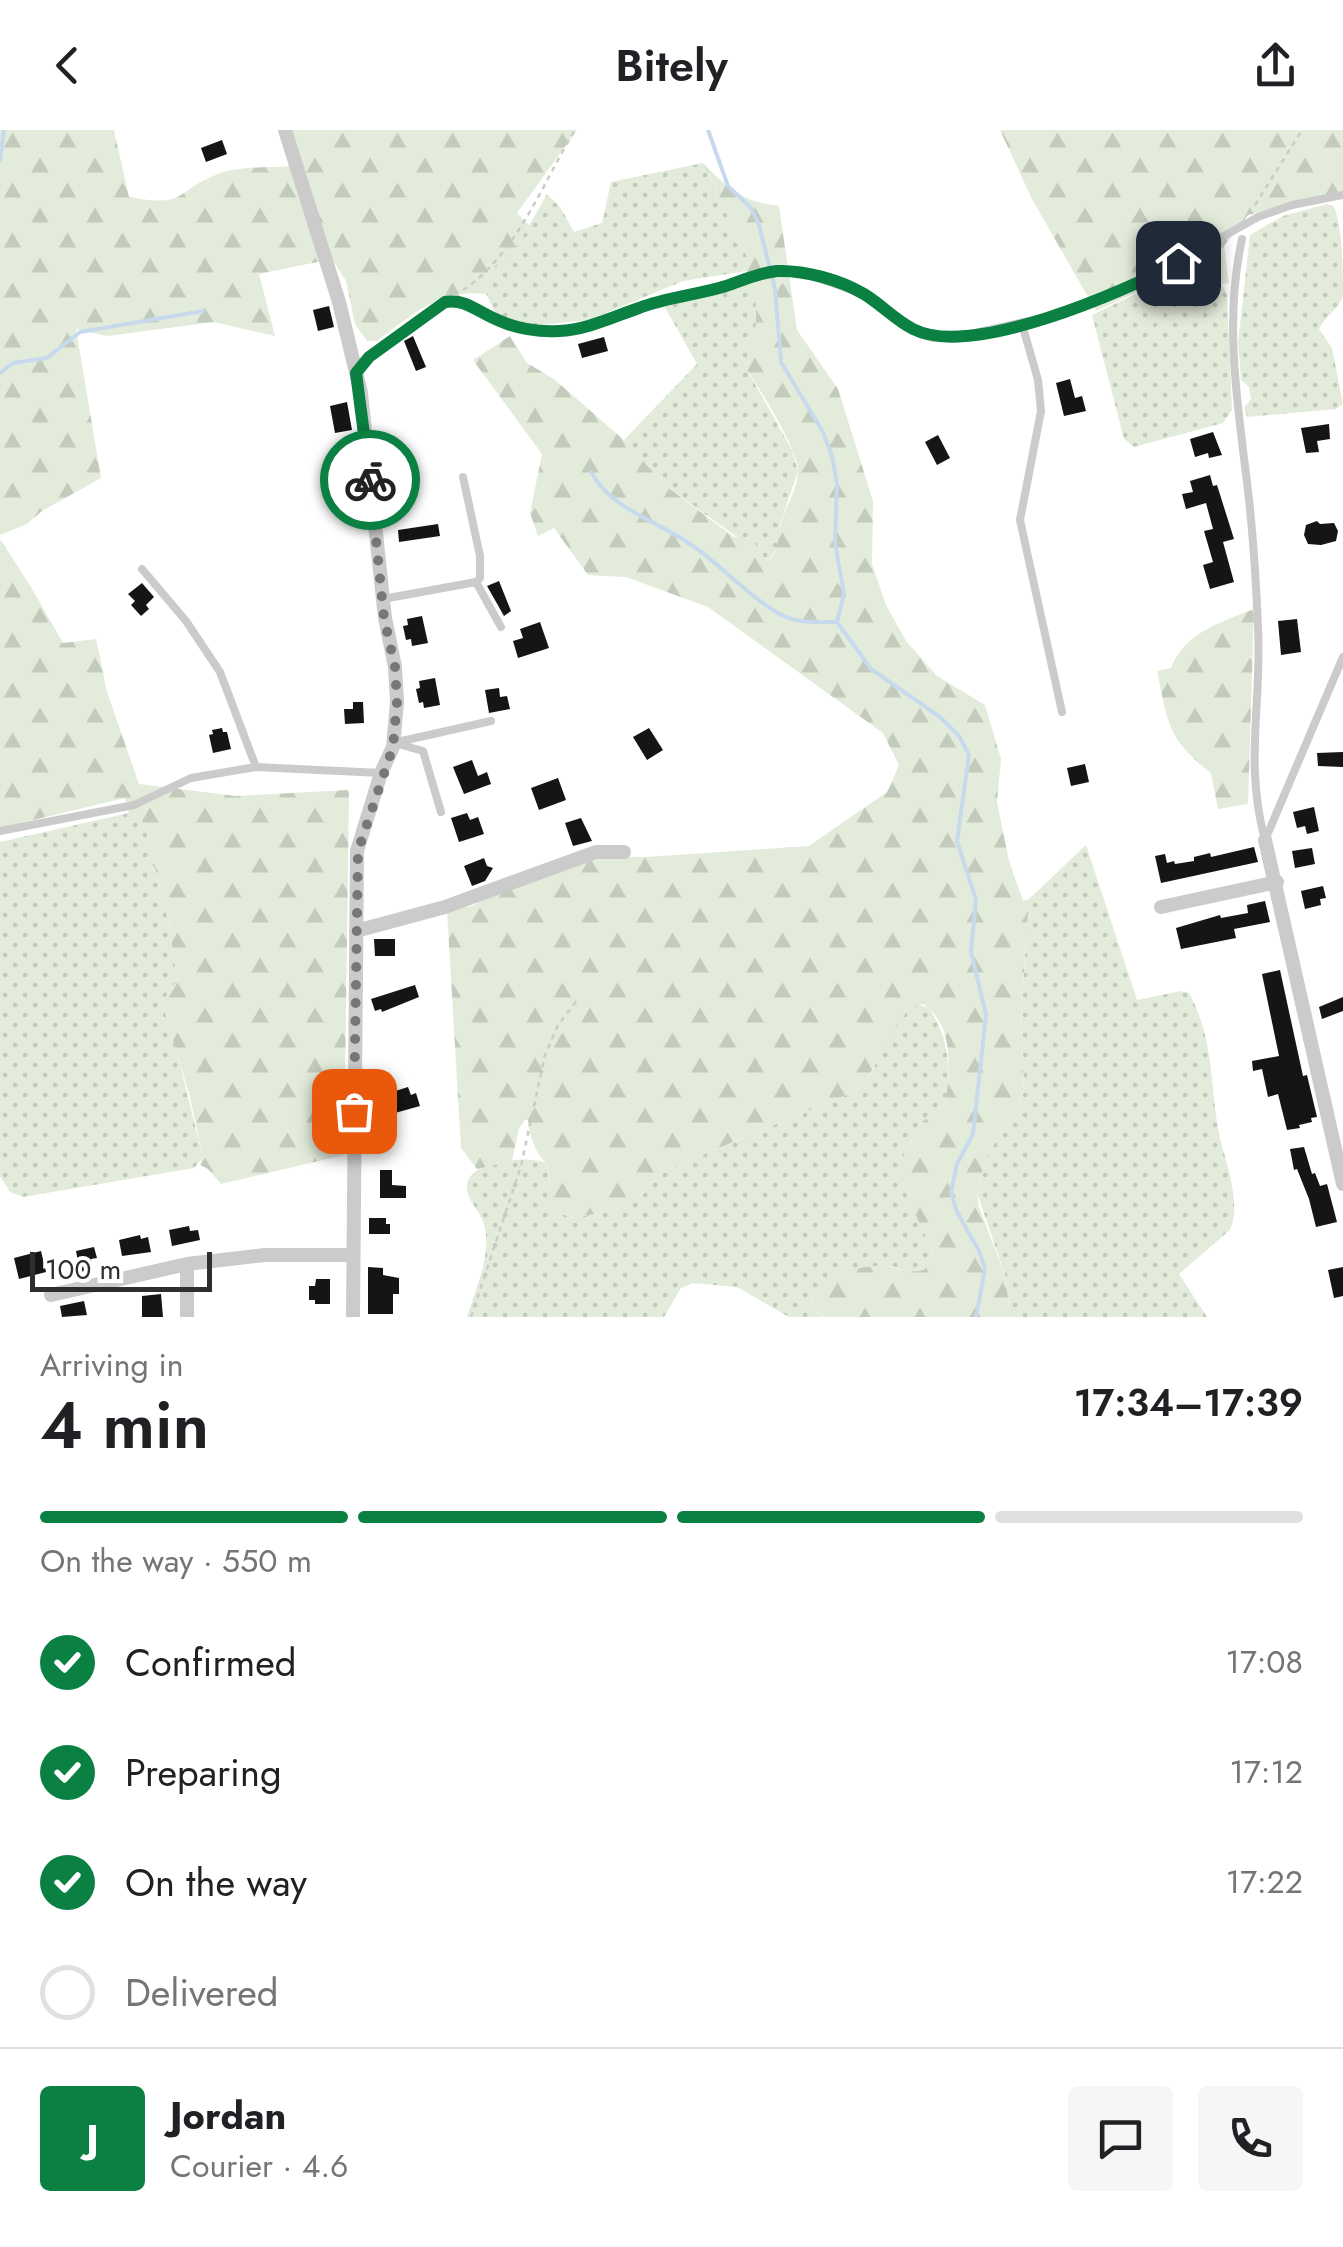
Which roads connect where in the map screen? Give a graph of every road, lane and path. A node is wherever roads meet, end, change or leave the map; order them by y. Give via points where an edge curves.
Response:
1 (286, 130) edge
2 (575, 130) edge
3 (1302, 130) edge
4 (1343, 195) edge
5 (1244, 226) junction
6 (1242, 239) dead end
7 (445, 302) junction
8 (1022, 324) junction
9 (356, 373) junction
10 (463, 477) dead end
11 (142, 569) dead end
12 (476, 582) junction
13 (383, 599) junction
14 (501, 627) dead end
15 (1343, 657) edge
16 (1062, 712) dead end
17 (491, 721) dead end
18 (394, 743) junction
19 (256, 767) junction
20 (382, 773) junction
21 (441, 812) dead end
22 (0, 832) edge
23 (1265, 840) junction
24 (624, 852) dead end
25 (1277, 882) junction
26 (1162, 907) dead end
27 (356, 931) junction
28 (579, 998) dead end
29 (1343, 1184) edge
30 (352, 1254) junction
31 (188, 1264) junction
32 (51, 1294) dead end
33 (188, 1317) edge
34 (353, 1317) edge
35 (471, 1317) edge

1 - 9 street
2 - 7 path via 508,245
3 - 5 path
4 - 5 lane via 1292,205
5 - 8 lane via 1136,285
6 - 23 lane via 1233,292 1233,367 1254,547 1259,636 1253,780
7 - 8 lane via 458,299 524,329 562,331 778,271 864,294 933,338
7 - 9 lane
8 - 16 lane via 1042,411 1020,520
9 - 13 street
10 - 12 lane via 480,556
11 - 19 lane via 220,672
12 - 13 lane
12 - 14 lane
13 - 18 street via 395,667
15 - 23 lane
17 - 18 lane
18 - 20 street
18 - 21 lane via 423,751
19 - 20 lane
19 - 22 lane via 192,778 134,804
20 - 27 street via 358,851
23 - 25 street
24 - 27 street via 596,852
25 - 26 street
25 - 29 street
27 - 30 street
28 - 35 path via 545,1055 521,1166
30 - 31 street via 265,1254
30 - 34 street
31 - 32 street
31 - 33 street

